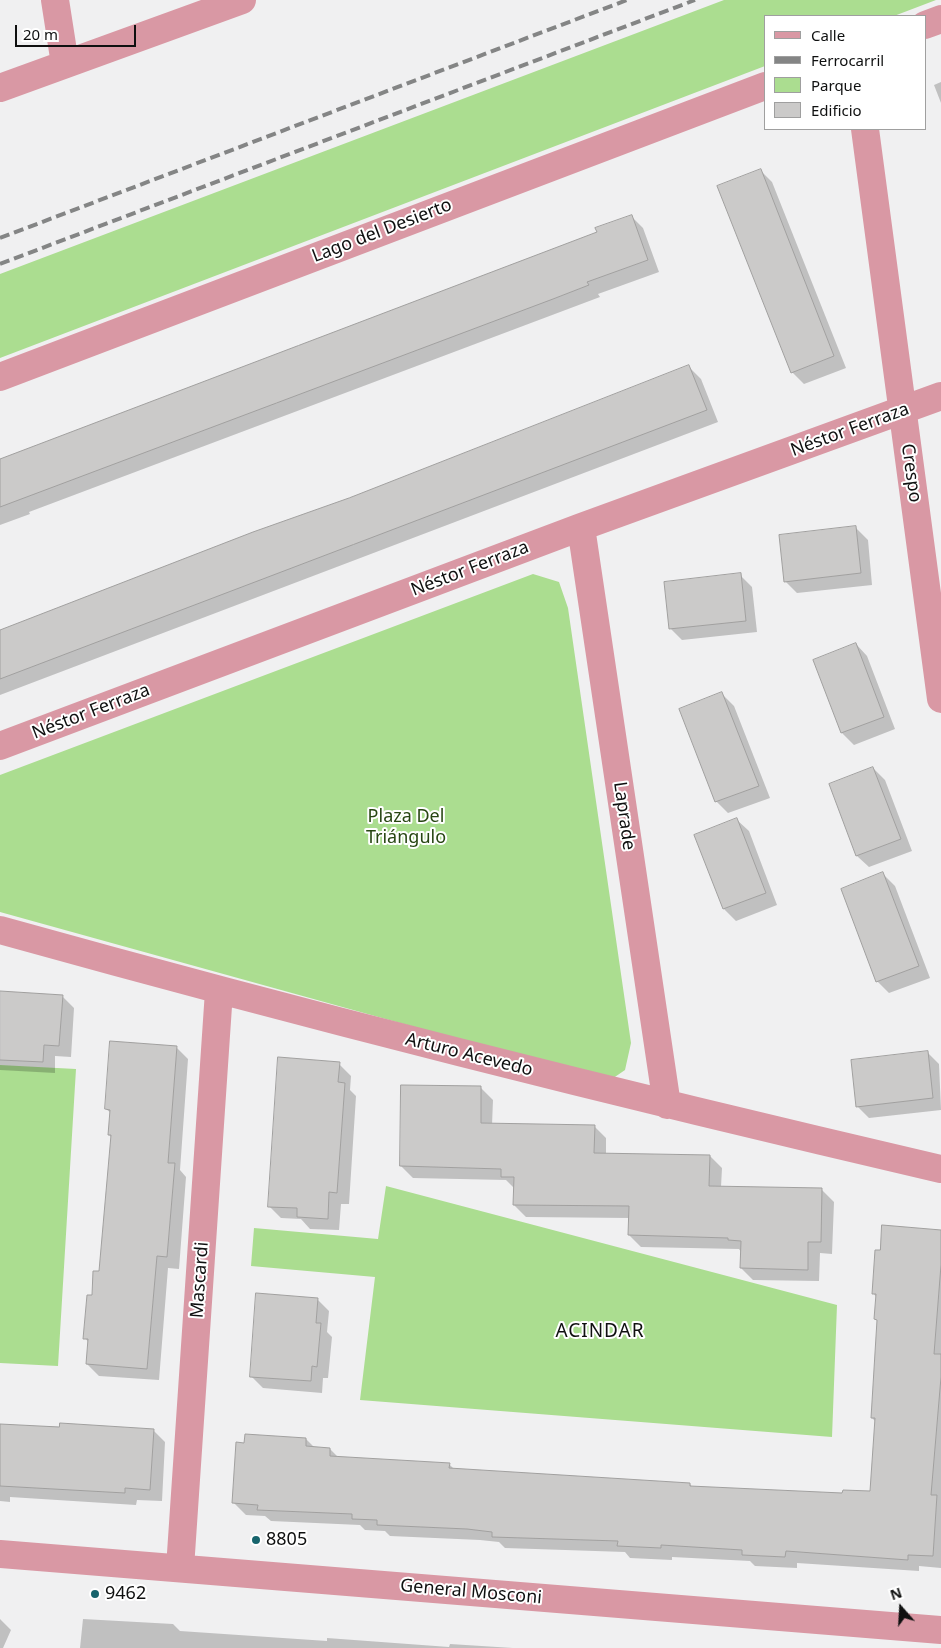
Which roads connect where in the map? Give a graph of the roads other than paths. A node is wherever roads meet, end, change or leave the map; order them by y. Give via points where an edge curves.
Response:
1 (56, 0) edge
2 (242, 0) edge
3 (941, 19) edge
4 (926, 25) edge
5 (65, 64) junction
6 (764, 86) edge
7 (0, 88) edge
8 (865, 130) edge
9 (0, 377) edge
10 (941, 396) edge
11 (903, 411) junction
12 (581, 527) junction
13 (941, 699) edge
14 (0, 746) edge
15 (0, 930) edge
16 (219, 991) junction
17 (667, 1105) junction
18 (941, 1169) edge
19 (0, 1554) edge
20 (180, 1568) junction
21 (941, 1630) edge

1 - 5 street
2 - 5 street
3 - 4 street
5 - 7 street
6 - 9 street, Lago del Desierto
8 - 11 street, Crespo
10 - 11 street, Néstor Ferraza
11 - 12 street, Néstor Ferraza
11 - 13 street, Crespo
12 - 14 street, Néstor Ferraza
12 - 17 street, Laprade
15 - 16 street, Arturo Acevedo
16 - 17 street, Arturo Acevedo
16 - 20 street, Mascardi
17 - 18 street, Arturo Acevedo
19 - 20 street, General Mosconi
20 - 21 street, General Mosconi

